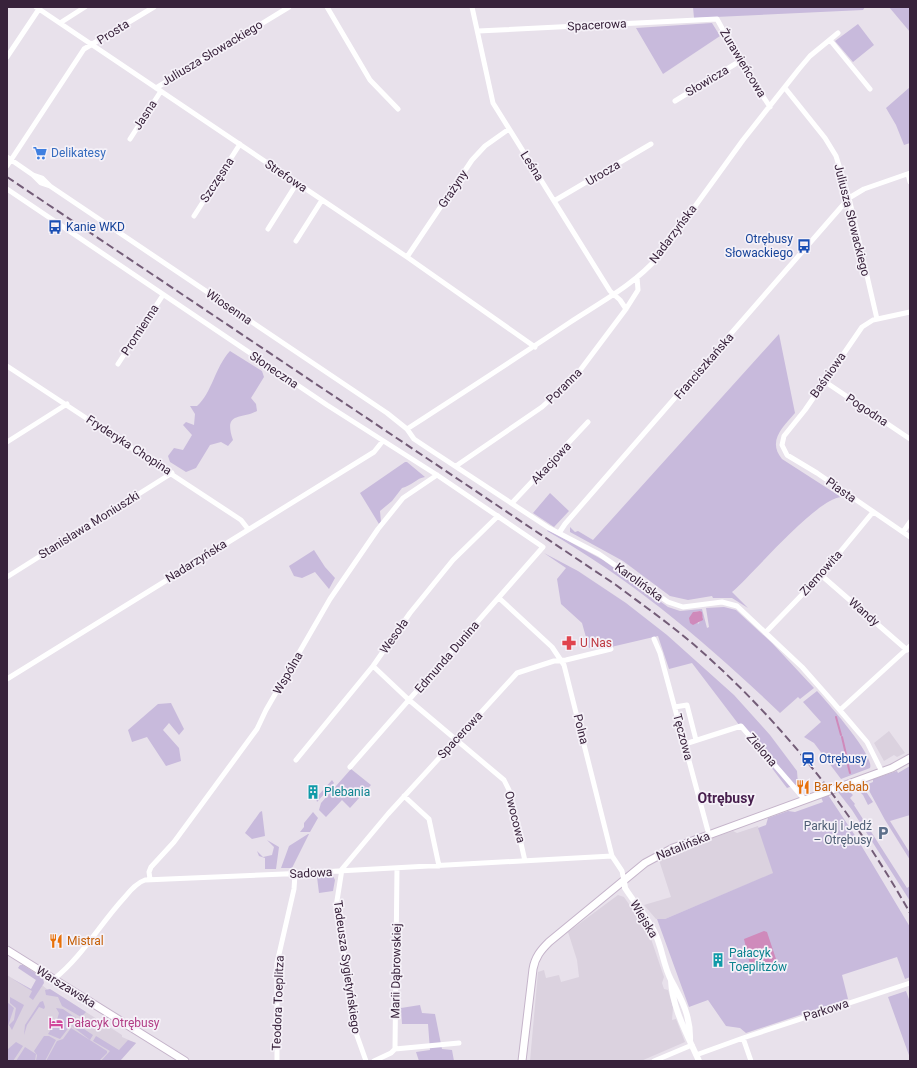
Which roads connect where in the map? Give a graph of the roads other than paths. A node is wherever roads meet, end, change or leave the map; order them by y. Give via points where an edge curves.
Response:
1 (85, 7) edge
2 (154, 7) edge
3 (289, 7) edge
4 (327, 7) edge
5 (472, 7) edge
6 (38, 8) edge
7 (717, 19) joint
8 (60, 22) junction
9 (478, 31) junction
10 (838, 33) dead end
11 (830, 40) junction
12 (92, 45) junction
13 (7, 57) edge
14 (740, 61) junction
15 (156, 88) junction
16 (786, 88) junction
17 (870, 89) dead end
18 (161, 91) junction
19 (674, 101) dead end
20 (770, 106) junction
21 (398, 109) dead end
22 (509, 129) junction
23 (130, 139) dead end
24 (240, 144) junction
25 (651, 144) dead end
26 (9, 159) edge
27 (7, 166) edge
28 (909, 173) edge
29 (910, 182) edge
30 (297, 183) junction
31 (7, 190) edge
32 (849, 198) junction
33 (322, 200) junction
34 (554, 202) junction
35 (194, 216) dead end
36 (268, 230) dead end
37 (296, 241) dead end
38 (407, 257) junction
39 (638, 277) junction
40 (163, 295) junction
41 (614, 295) junction
42 (626, 309) junction
43 (910, 312) edge
44 (877, 319) junction
45 (535, 347) junction
46 (118, 364) dead end
47 (7, 366) edge
48 (824, 381) junction
49 (67, 404) junction
50 (588, 422) dead end
51 (407, 429) junction
52 (783, 437) joint
53 (910, 439) edge
54 (7, 442) edge
55 (382, 442) junction
56 (456, 466) junction
57 (172, 473) junction
58 (437, 475) junction
59 (512, 503) junction
60 (873, 512) junction
61 (498, 516) junction
62 (910, 522) edge
63 (248, 529) junction
64 (903, 532) junction
65 (559, 533) junction
66 (910, 537) edge
67 (543, 547) joint
68 (821, 575) junction
69 (7, 577) edge
70 (499, 598) junction
71 (766, 632) junction
72 (654, 639) dead end
73 (908, 648) edge
74 (611, 649) dead end
75 (562, 660) junction
76 (373, 666) junction
77 (7, 679) edge
78 (409, 700) junction
79 (675, 707) junction
80 (840, 710) junction
81 (455, 739) junction
82 (696, 740) junction
83 (685, 744) junction
84 (910, 758) edge
85 (296, 760) dead end
86 (350, 767) dead end
87 (882, 772) junction
88 (404, 796) junction
89 (805, 800) junction
90 (709, 835) junction
91 (612, 856) junction
92 (525, 861) junction
93 (439, 866) junction
94 (397, 868) junction
95 (341, 872) junction
96 (295, 874) junction
97 (150, 879) junction
98 (624, 881) junction
99 (7, 950) edge
100 (54, 979) junction
101 (910, 983) edge
102 (742, 1038) junction
103 (459, 1043) dead end
104 (691, 1043) junction
105 (395, 1048) junction
106 (697, 1058) edge
107 (185, 1061) edge
108 (277, 1061) edge
109 (366, 1061) edge
110 (374, 1061) edge
111 (522, 1061) edge
112 (654, 1061) edge
113 (751, 1061) edge

1 - 8 street
2 - 12 street, Prosta
3 - 15 street, Juliusza Słowackiego
4 - 21 street via 370,80
5 - 9 street, Leśna
6 - 8 street, Strefowa
6 - 13 street
7 - 9 street, Spacerowa
7 - 14 street, Żurawieńcowa
8 - 12 street, Strefowa
9 - 22 street, Leśna via 493,100
10 - 11 street, Nadarzyńska
11 - 16 street, Nadarzyńska via 810,56
11 - 17 street
12 - 15 street, Strefowa
12 - 26 street, Prosta via 84,49
14 - 19 street, Słowicza
14 - 20 street, Żurawieńcowa
15 - 18 street, Strefowa
16 - 20 street, Nadarzyńska
16 - 32 street, Juliusza Słowackiego via 834,152
18 - 23 street, Jasna
18 - 24 street, Strefowa
20 - 39 street, Nadarzyńska via 659,256
22 - 34 street, Leśna
22 - 38 street, Grażyny via 485,146 472,160
24 - 30 street, Strefowa
24 - 35 street, Szczęsna
25 - 34 street, Urocza
26 - 27 street, Prosta
26 - 51 street, Wiosenna
28 - 29 street
28 - 32 street, Franciszkańska via 864,189
30 - 33 street, Strefowa
30 - 36 street
31 - 40 street, Słoneczna
32 - 44 street, Juliusza Słowackiego
32 - 65 street, Franciszkańska
33 - 37 street
33 - 38 street, Strefowa
34 - 41 street, Leśna
38 - 45 street, Strefowa
39 - 41 street, Nadarzyńska
39 - 42 street, Poranna via 638,290
40 - 46 street, Promienna
40 - 55 street, Słoneczna
41 - 42 street, Leśna
41 - 45 street, Nadarzyńska
42 - 56 street, Poranna via 575,377 542,407
43 - 44 street
44 - 48 street, Baśniowa via 862,327
45 - 51 street, Nadarzyńska
47 - 49 street, Fryderyka Chopina
48 - 52 street, Baśniowa
48 - 53 street, Pogodna
49 - 54 street
49 - 57 street, Fryderyka Chopina
50 - 59 street, Akacjowa
51 - 56 street, Karolińska via 414,439
52 - 60 street, Piasta via 782,448 787,455
55 - 58 street, Słoneczna
55 - 63 street, Nadarzyńska via 374,452
56 - 59 street, Karolińska
57 - 63 street, Fryderyka Chopina via 241,520
57 - 69 street, Stanisława Moniuszki
58 - 61 street, Słoneczna
58 - 97 street, Wspólna via 403,498 374,535 330,599 257,729 179,835 151,867
59 - 65 street, Karolińska
60 - 64 street, Piasta
60 - 68 street, Ziemowita
61 - 67 street, Słoneczna
61 - 76 street, Wesoła via 453,560 410,613
62 - 64 street
63 - 77 street, Nadarzyńska
64 - 66 street, Piasta
65 - 71 street, Karolińska via 599,554 670,604 686,607 722,602 732,604
67 - 70 street, Edmunda Dunina
68 - 71 street, Ziemowita
68 - 73 street, Wandy
70 - 75 street, Polna via 552,647
70 - 78 street, Edmunda Dunina
71 - 80 street, Karolińska via 802,667
72 - 79 street, Tęczowa
73 - 80 street
74 - 75 street, Spacerowa
75 - 81 street, Spacerowa via 517,672
75 - 91 street, Polna
76 - 78 street, Owocowa
76 - 85 street, Wesoła
78 - 81 street, Owocowa
78 - 86 street, Edmunda Dunina
79 - 82 street via 687,705
79 - 83 street, Tęczowa
80 - 87 street, Karolińska via 866,742
81 - 88 street, Spacerowa
81 - 92 street, Owocowa via 504,780 509,790
82 - 83 street, Zielona
82 - 89 street, Zielona via 741,726
83 - 90 street, Tęczowa
84 - 87 main road, Natalińska
87 - 89 main road, Natalińska
88 - 93 street via 429,819
88 - 95 street, Spacerowa
89 - 90 main road, Natalińska
90 - 98 main road, Natalińska via 658,855
91 - 92 street, Sadowa
91 - 98 street, Polna via 622,871
92 - 93 street, Sadowa
93 - 94 street, Sadowa
94 - 95 street, Sadowa
94 - 105 street, Marii Dąbrowskiej
95 - 96 street, Sadowa
95 - 109 street, Tadeusza Sygietyńskiego via 336,907 356,1033
96 - 97 street, Sadowa
96 - 108 street, Teodora Toeplitza via 277,963
97 - 100 street, Sadowa via 143,880 134,887
98 - 104 street, Wiejska via 625,889 654,931
98 - 111 main road, Natalińska via 549,942 535,960
99 - 100 main road, Warszawska
100 - 107 main road, Warszawska
101 - 102 street, Parkowa
102 - 106 street, Parkowa
102 - 113 street
103 - 105 street
104 - 106 street, Wiejska
104 - 112 street
105 - 110 street via 391,1053

